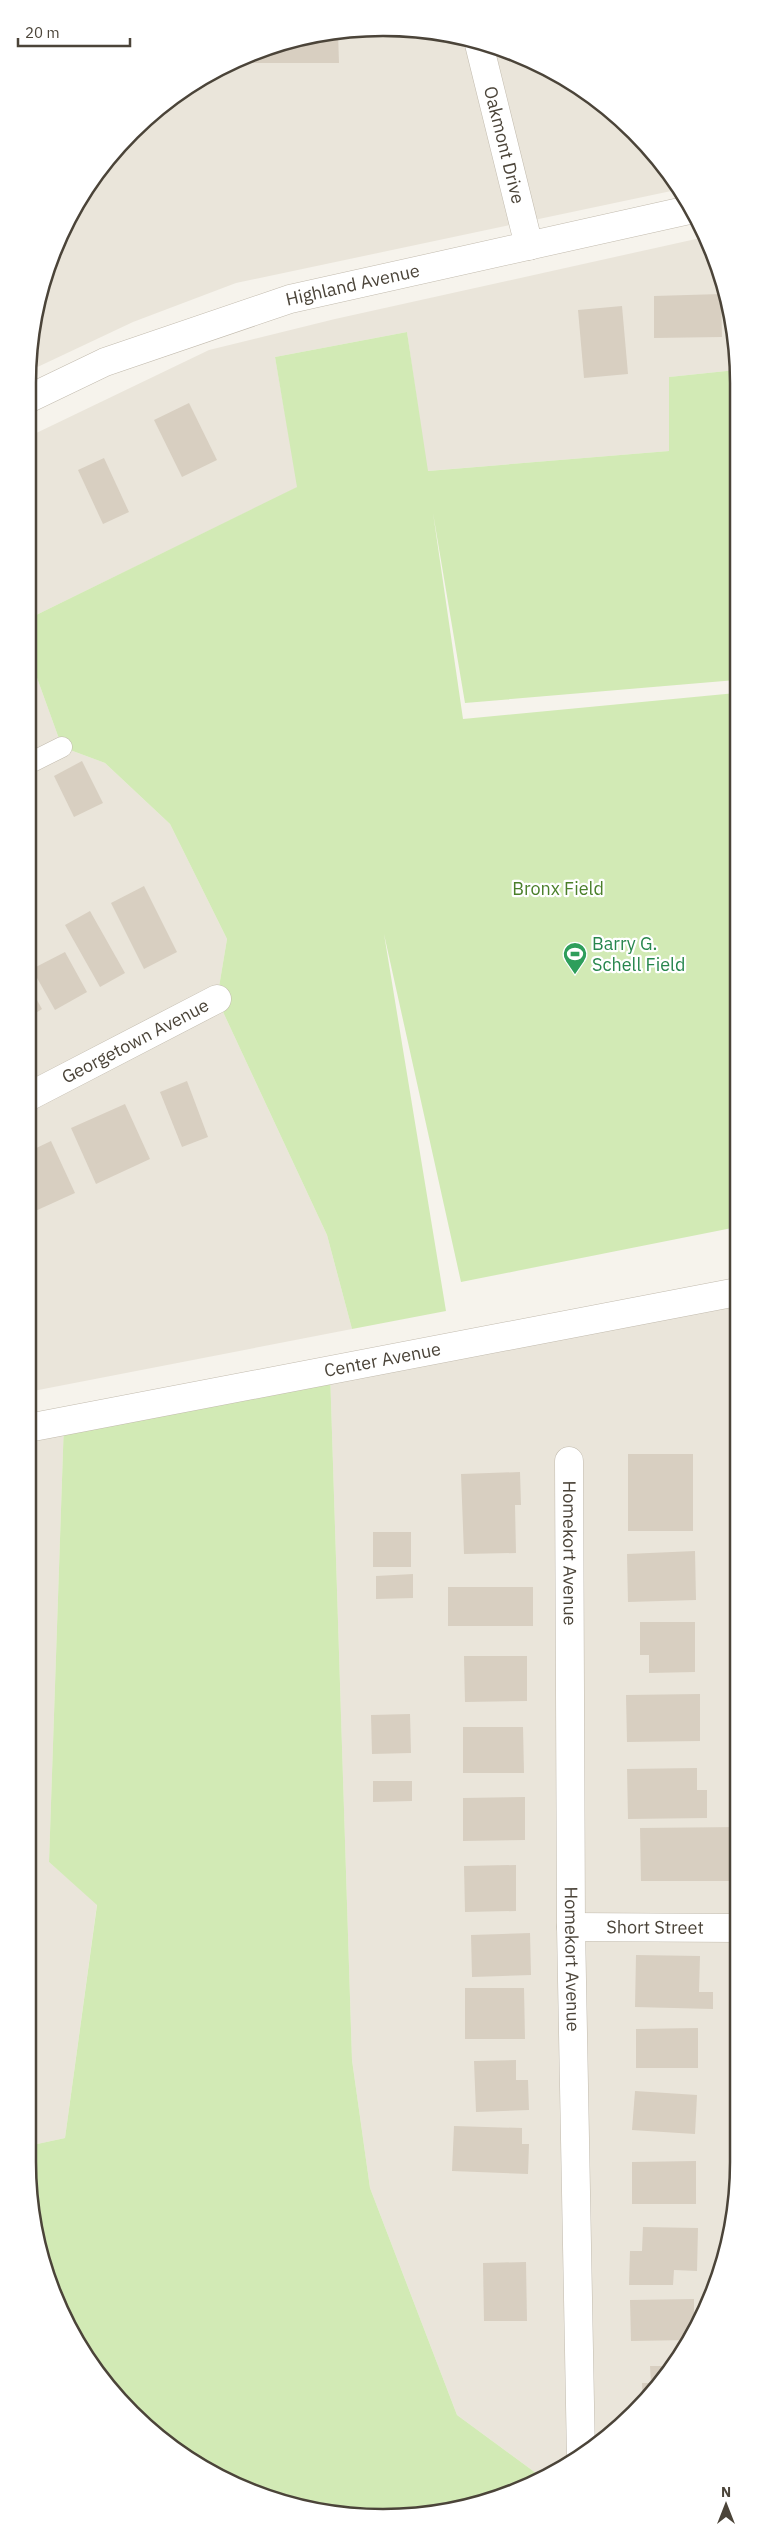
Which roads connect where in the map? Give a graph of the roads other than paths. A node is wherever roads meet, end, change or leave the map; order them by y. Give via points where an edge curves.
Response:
1 (481, 51) edge
2 (684, 211) edge
3 (529, 246) junction
4 (36, 395) edge
5 (62, 747) dead end
6 (36, 760) edge
7 (216, 999) dead end
8 (36, 1093) edge
9 (730, 1293) edge
10 (36, 1426) edge
11 (569, 1461) dead end
12 (570, 1927) junction
13 (730, 1928) edge
14 (581, 2447) edge

1 - 3 street, Oakmont Drive
2 - 3 street, Highland Avenue
3 - 4 street, Highland Avenue via 290,299 105,362
5 - 6 lane
7 - 8 street, Georgetown Avenue
9 - 10 street, Center Avenue
11 - 12 street, Homekort Avenue
12 - 13 street, Short Street
12 - 14 street, Homekort Avenue

